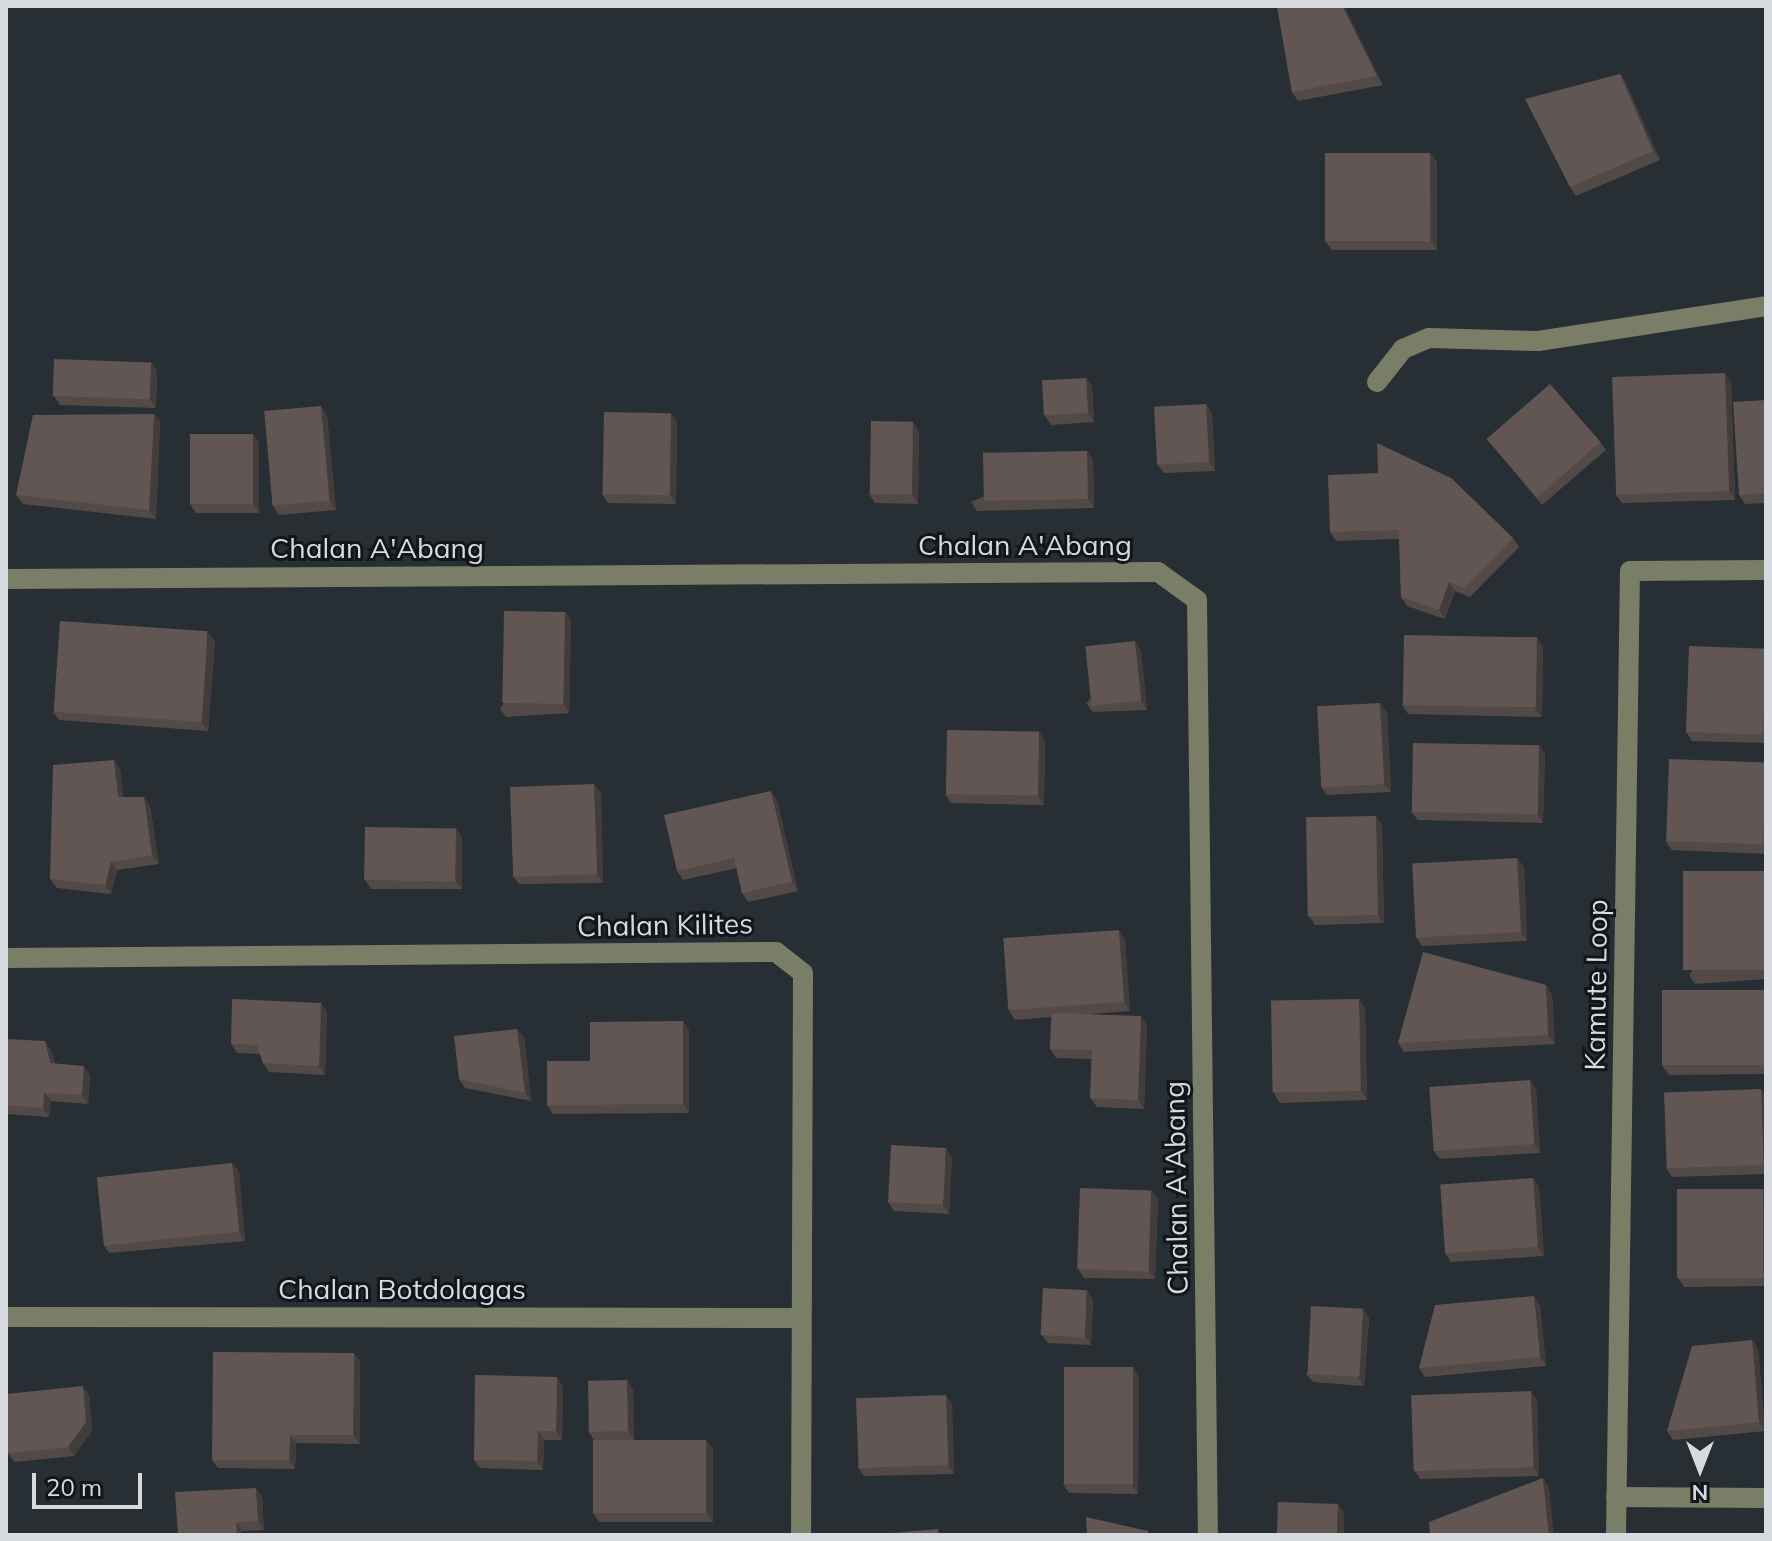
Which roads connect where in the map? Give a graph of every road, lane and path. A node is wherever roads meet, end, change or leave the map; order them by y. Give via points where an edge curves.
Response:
1 (1766, 306) edge
2 (1377, 382) dead end
3 (1766, 570) edge
4 (6, 579) edge
5 (6, 958) edge
6 (6, 1317) edge
7 (798, 1318) junction
8 (1616, 1497) junction
9 (1766, 1498) edge
10 (801, 1535) edge
11 (1208, 1535) edge
12 (1616, 1535) edge

1 - 2 street via 1538,341 1429,338 1403,349
3 - 8 street, Kamute Loop via 1630,571
4 - 11 street, Chalan A'Abang via 1158,572 1197,600
5 - 7 street, Chalan Kilites via 776,952 803,973
6 - 7 street, Chalan Botdolagas
7 - 10 street, Chalan Kilites
8 - 9 street
8 - 12 street, Kamute Loop

